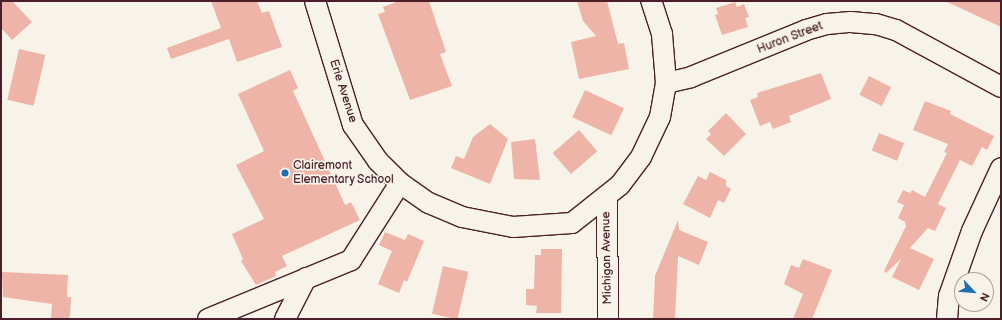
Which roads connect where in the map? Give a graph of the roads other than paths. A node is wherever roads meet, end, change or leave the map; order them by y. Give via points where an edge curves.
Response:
1 (315, 1) edge
2 (651, 1) edge
3 (666, 83) junction
4 (1001, 87) edge
5 (1001, 168) edge
6 (400, 183) junction
7 (606, 198) junction
8 (306, 278) junction
9 (208, 319) edge
10 (286, 319) edge
11 (608, 319) edge
12 (947, 319) edge

1 - 6 street, Erie Avenue via 353,125 378,161
2 - 3 street, Michigan Avenue via 662,34
3 - 4 street, Huron Street via 691,77 806,30 827,24 851,22 876,24 896,30
3 - 7 street, Michigan Avenue via 660,117 648,145 633,169
5 - 12 street via 972,231 949,296
6 - 7 street, Erie Avenue via 429,203 462,218 513,227 572,223
6 - 8 street via 351,260
7 - 11 street, Michigan Avenue
8 - 9 street
8 - 10 street

